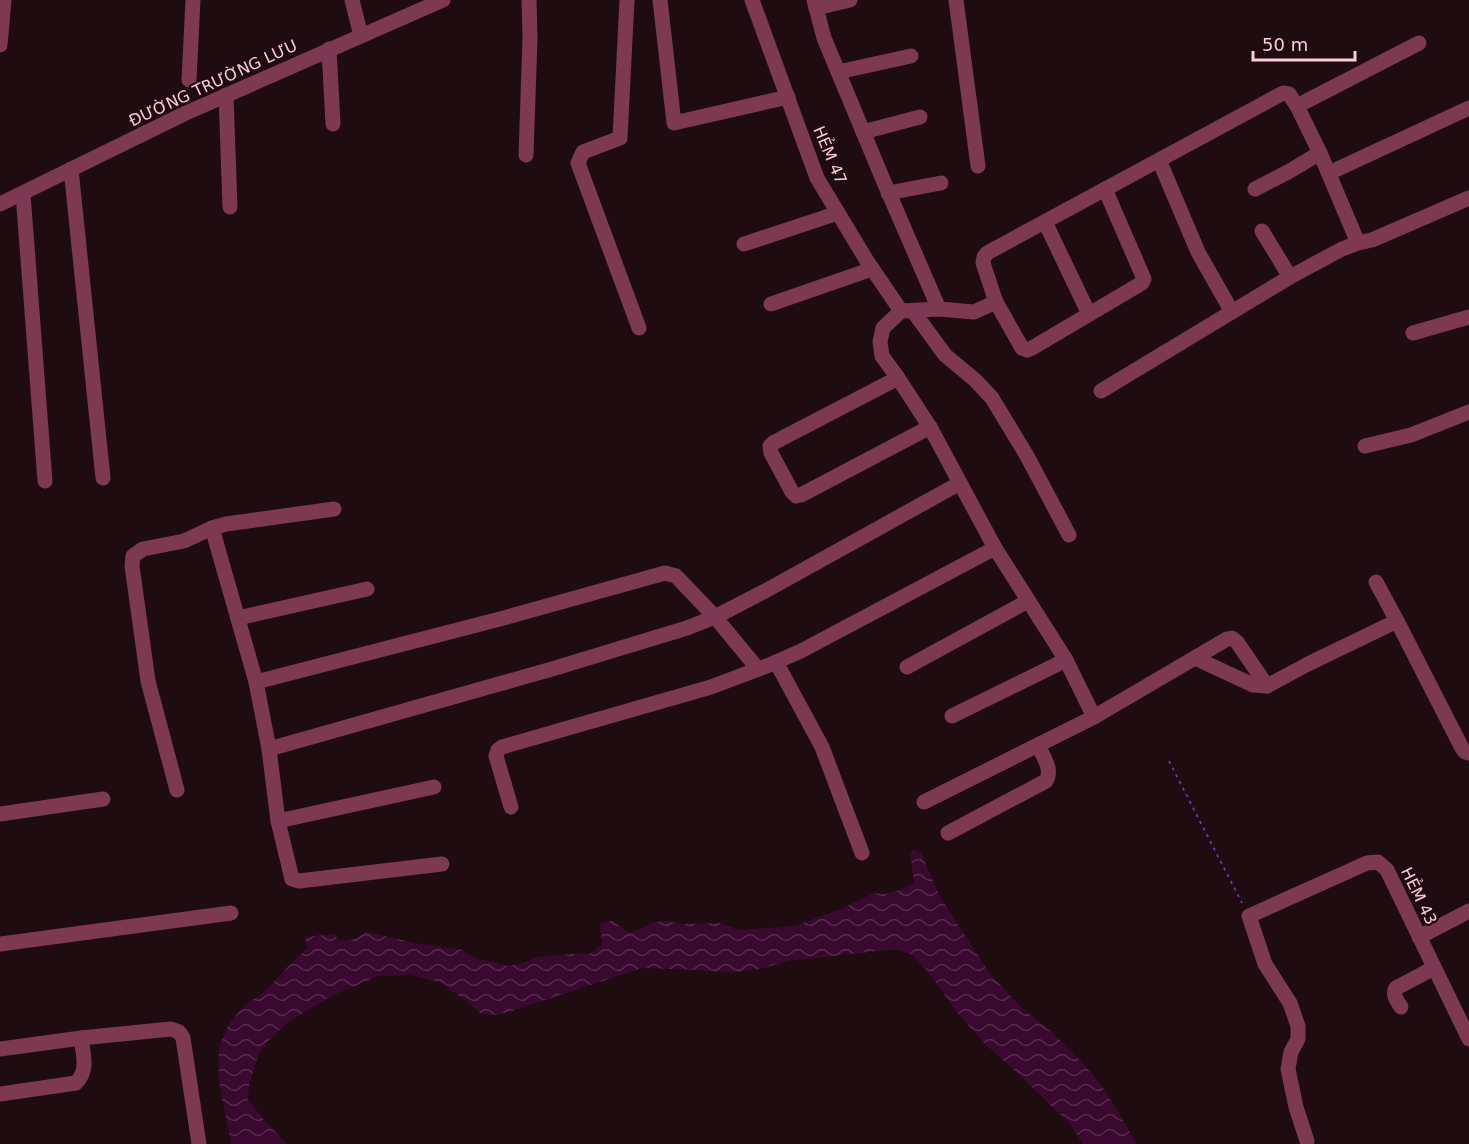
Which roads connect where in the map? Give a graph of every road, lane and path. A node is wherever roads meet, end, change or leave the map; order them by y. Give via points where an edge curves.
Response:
1 (4, 0) edge
2 (193, 0) edge
3 (352, 0) edge
4 (443, 0) edge
5 (529, 0) edge
6 (627, 0) edge
7 (660, 0) edge
8 (752, 0) edge
9 (850, 0) edge
10 (956, 0) edge
11 (815, 4) edge
12 (360, 36) junction
13 (1419, 43) dead end
14 (0, 45) edge
15 (329, 49) junction
16 (911, 56) dead end
17 (838, 72) junction
18 (189, 80) dead end
19 (226, 95) junction
20 (788, 97) junction
21 (1297, 106) junction
22 (1469, 108) edge
23 (920, 117) dead end
24 (333, 124) dead end
25 (863, 132) junction
26 (1320, 153) junction
27 (526, 155) dead end
28 (1159, 160) junction
29 (978, 166) dead end
30 (70, 169) junction
31 (1329, 172) junction
32 (940, 183) dead end
33 (1105, 189) junction
34 (1255, 189) dead end
35 (888, 193) junction
36 (23, 194) junction
37 (1469, 198) edge
38 (0, 204) edge
39 (230, 207) dead end
40 (838, 213) junction
41 (1045, 222) junction
42 (1262, 231) dead end
43 (1358, 243) junction
44 (744, 244) dead end
45 (872, 269) junction
46 (1290, 277) junction
47 (996, 302) junction
48 (771, 304) dead end
49 (939, 309) junction
50 (907, 311) junction
51 (1232, 312) junction
52 (1089, 314) junction
53 (1469, 317) edge
54 (639, 328) dead end
55 (1413, 333) dead end
56 (898, 378) junction
57 (1101, 391) dead end
58 (1469, 412) edge
59 (930, 427) junction
60 (1365, 446) dead end
61 (103, 478) dead end
62 (45, 481) dead end
63 (960, 483) junction
64 (334, 509) dead end
65 (212, 528) junction
66 (1069, 535) dead end
67 (996, 548) junction
68 (1376, 582) dead end
69 (367, 590) dead end
70 (1028, 601) junction
71 (715, 617) junction
72 (238, 618) junction
73 (1397, 621) junction
74 (1195, 657) junction
75 (1066, 660) junction
76 (779, 661) junction
77 (906, 667) dead end
78 (758, 669) junction
79 (256, 682) junction
80 (1267, 686) junction
81 (952, 716) dead end
82 (1094, 717) junction
83 (1038, 745) junction
84 (269, 749) junction
85 (1469, 753) edge
86 (1169, 761) dead end
87 (434, 787) dead end
88 (177, 790) dead end
89 (103, 799) dead end
90 (924, 802) dead end
91 (511, 807) dead end
92 (0, 814) edge
93 (278, 821) junction
94 (948, 833) dead end
95 (862, 853) dead end
96 (442, 864) dead end
97 (1469, 911) edge
98 (231, 913) dead end
99 (1251, 915) junction
100 (1419, 937) junction
101 (0, 944) edge
102 (1434, 968) junction
103 (1401, 1007) dead end
104 (81, 1038) junction
105 (1469, 1038) edge
106 (0, 1049) edge
107 (0, 1094) edge
108 (1307, 1141) dead end
109 (199, 1144) edge

1 - 14 street
2 - 18 street
3 - 12 street
4 - 12 street, ĐƯỜNG TRƯỜNG LƯU
5 - 27 street
6 - 54 street via 621,138 583,152 578,163
7 - 20 street via 674,123
8 - 20 street, HẺM 47
9 - 11 street
10 - 29 street
11 - 17 street
12 - 15 street, ĐƯỜNG TRƯỜNG LƯU
13 - 21 street
15 - 19 street, ĐƯỜNG TRƯỜNG LƯU
15 - 24 street
16 - 17 street
17 - 25 street
19 - 30 street, ĐƯỜNG TRƯỜNG LƯU
19 - 39 street
20 - 40 street, HẺM 47 via 817,178
21 - 26 street
21 - 28 street via 1283,93
22 - 31 street
23 - 25 street
25 - 35 street
26 - 31 street
26 - 34 street
28 - 33 street
28 - 51 street via 1198,252
30 - 36 street, ĐƯỜNG TRƯỜNG LƯU
30 - 61 street
31 - 43 street
32 - 35 street
33 - 41 street
33 - 52 street via 1144,279
35 - 49 street
36 - 38 street, ĐƯỜNG TRƯỜNG LƯU
36 - 62 street
37 - 43 street
40 - 44 street
40 - 45 street, HẺM 47
41 - 47 street via 984,257
41 - 52 street
42 - 46 street
43 - 46 street
45 - 48 street
45 - 50 street, HẺM 47
46 - 51 street
47 - 49 street via 974,312
47 - 52 street via 1022,348 1027,350
49 - 50 street
50 - 56 street via 883,328 880,342 882,356
50 - 66 street, HẺM 47 via 945,355 992,398
51 - 57 street
53 - 55 street
56 - 59 street
56 - 59 street via 773,442 771,453 792,492 801,495
58 - 60 street via 1411,435
59 - 63 street
63 - 67 street
63 - 71 street
64 - 65 street
65 - 72 street
65 - 88 street via 184,541 143,549 133,555 148,681
67 - 70 street
67 - 76 street
68 - 73 street
69 - 72 street
70 - 75 street
70 - 77 street
71 - 78 street
71 - 79 street via 676,576 665,573
71 - 84 street via 552,669
72 - 79 street
73 - 80 street
73 - 85 street via 1462,748
74 - 80 street via 1253,685
74 - 80 street via 1232,638
74 - 82 street
75 - 81 street
75 - 82 street
76 - 78 street
76 - 95 street via 822,747
78 - 91 street via 711,687 501,747 496,756
79 - 84 street
82 - 83 street
83 - 90 street
83 - 94 street via 1049,770 1046,781
84 - 93 street
86 - 99 path
87 - 93 street
89 - 92 street
93 - 96 street via 292,879 299,881
97 - 100 street
98 - 101 street
99 - 100 street, HẺM 43 via 1378,862 1387,870
99 - 108 street via 1265,964 1290,1003 1298,1026 1288,1069
100 - 102 street, HẺM 43
102 - 103 street via 1396,988 1394,996
102 - 105 street, HẺM 43
104 - 106 street
104 - 107 street via 85,1068 76,1083
104 - 109 street via 171,1029 179,1032

